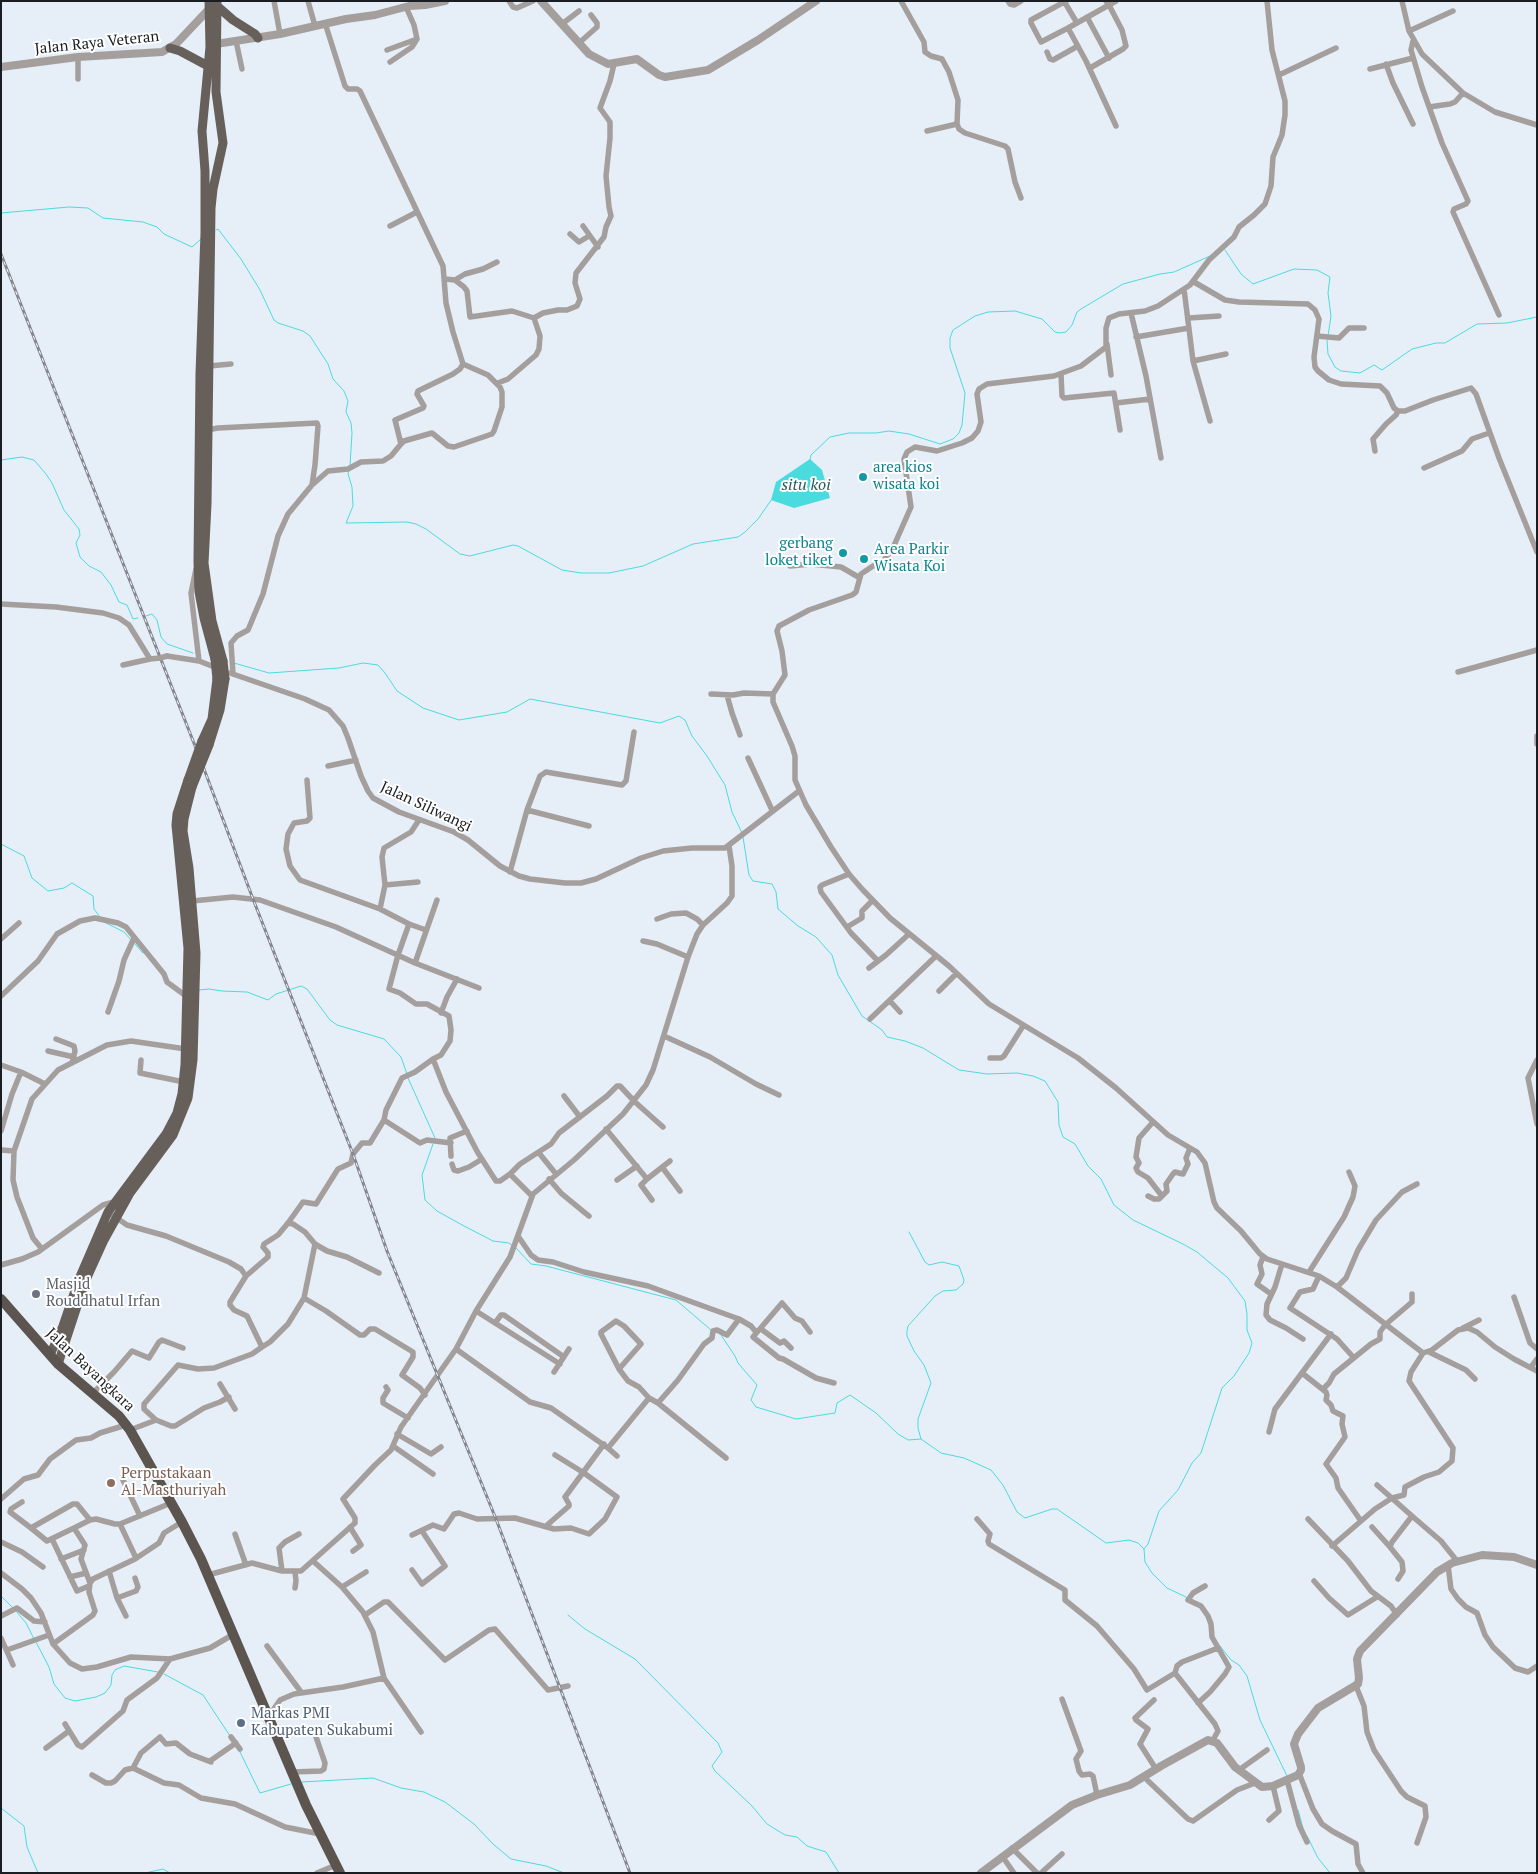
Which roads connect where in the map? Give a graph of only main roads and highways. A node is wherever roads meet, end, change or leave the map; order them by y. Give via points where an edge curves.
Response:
1 (213, 4) edge
2 (258, 38) road end
3 (170, 48) road end
4 (208, 66) junction
5 (206, 296) junction
6 (219, 660) junction
7 (190, 784) junction
8 (118, 1204) junction
9 (111, 1215) junction
10 (1, 1299) edge
11 (50, 1355) junction
12 (58, 1364) junction
13 (338, 1869) edge

1 - 2 main road
1 - 4 main road
1 - 5 main road via 216,92 223,143 213,189
3 - 4 main road
4 - 5 main road via 202,131
5 - 6 main road via 209,366 204,563
5 - 6 main road via 198,561 204,618
6 - 7 main road, bridge via 221,679 212,718
7 - 8 main road via 176,824 188,948 184,1082 180,1104 166,1134
7 - 8 main road via 183,832 196,952 194,1060 190,1092 173,1135
8 - 9 main road
9 - 11 main road via 78,1279
9 - 12 main road
10 - 11 highway, Jalan Bayangkara
11 - 12 highway, Jalan Bayangkara
12 - 13 highway, Jalan Bayangkara via 128,1427 182,1522

